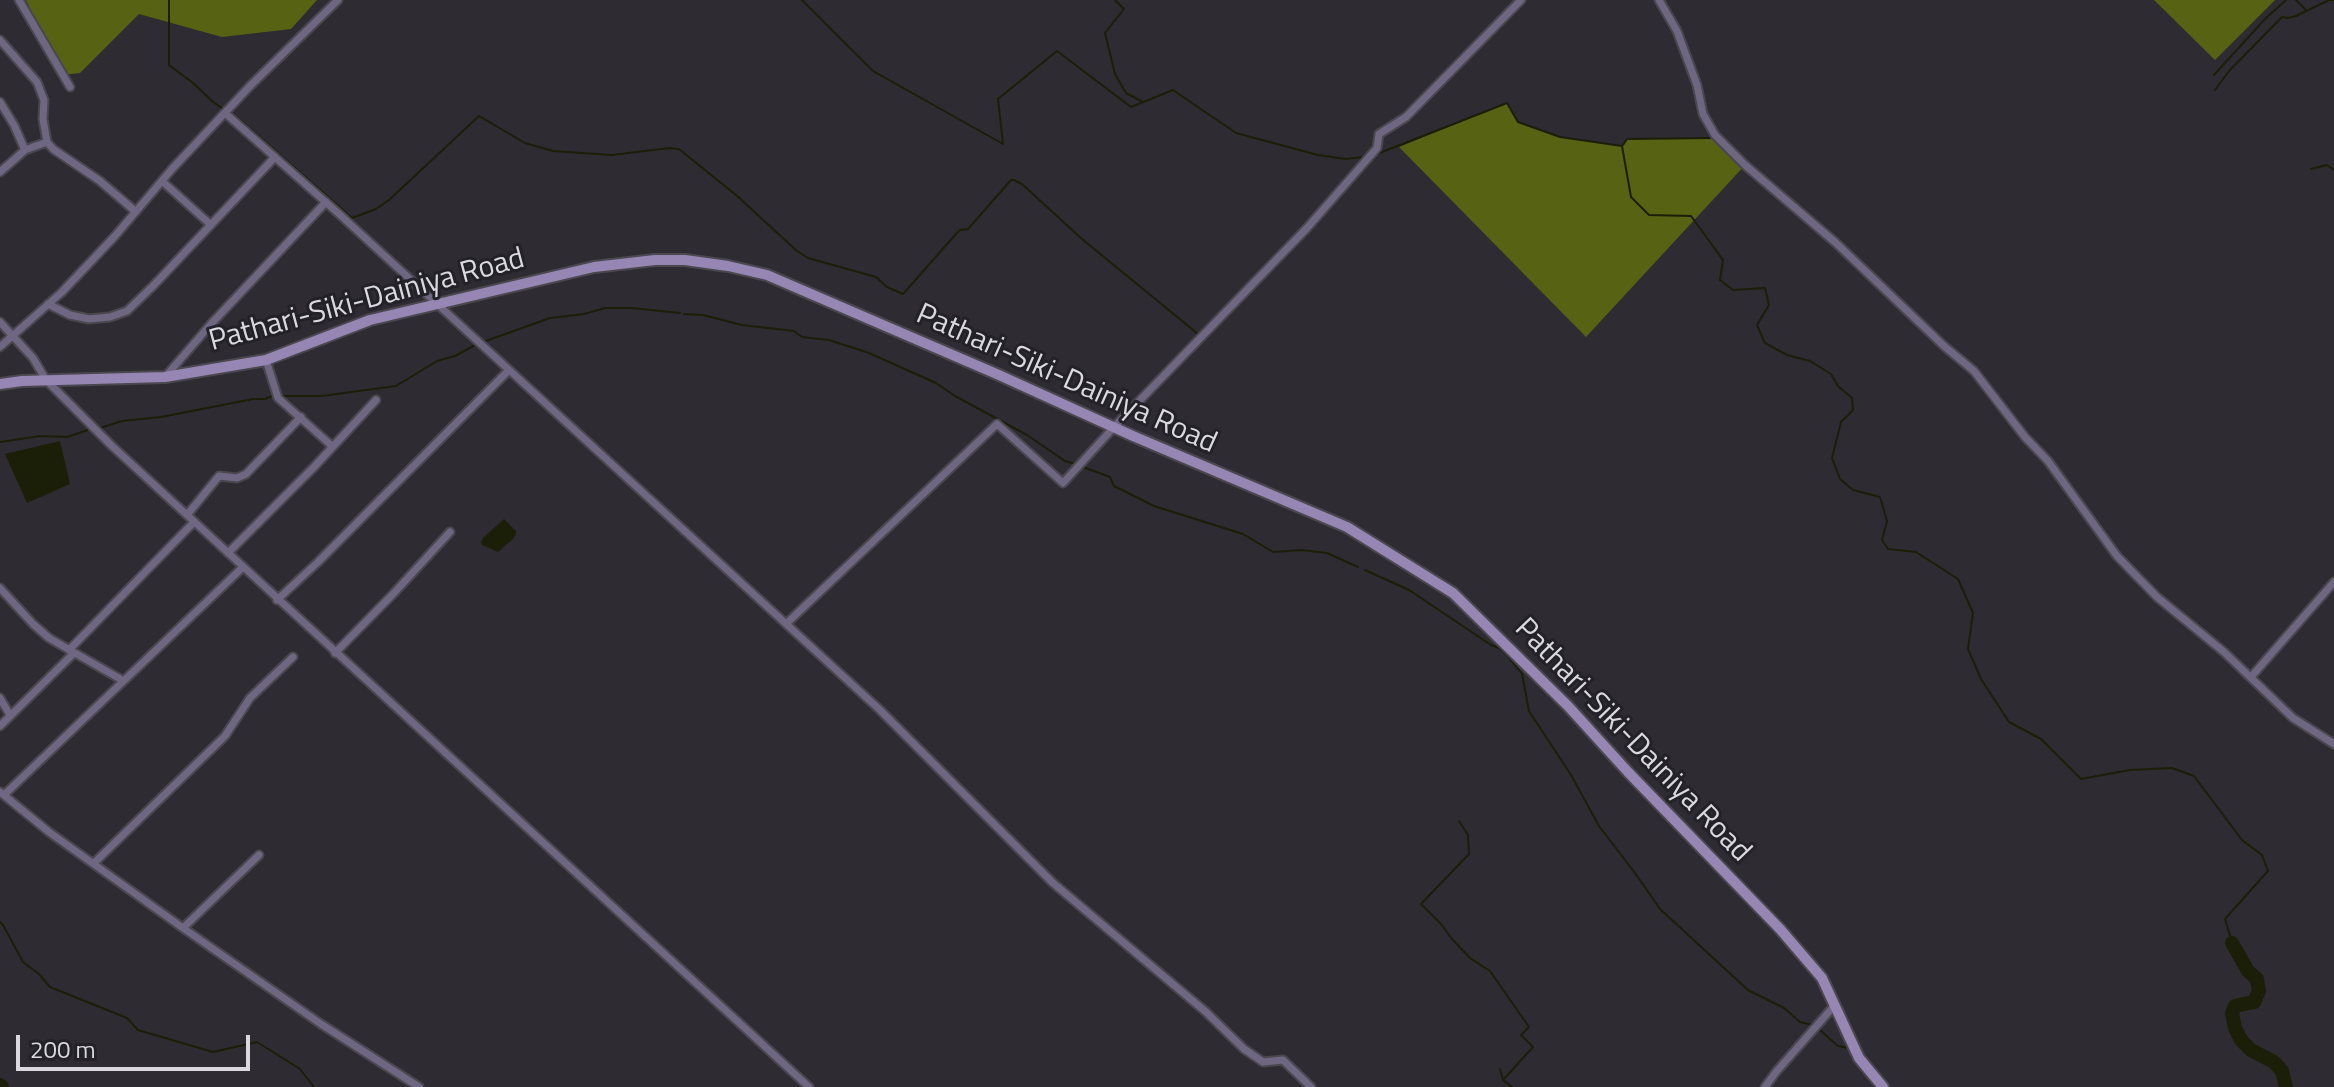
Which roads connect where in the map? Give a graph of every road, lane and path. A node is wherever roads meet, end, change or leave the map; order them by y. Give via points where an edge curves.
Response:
1 (19, 0) edge
2 (338, 0) edge
3 (1521, 0) edge
4 (1659, 0) edge
5 (0, 40) edge
6 (70, 87) dead end
7 (0, 102) edge
8 (225, 113) junction
9 (47, 142) junction
10 (25, 150) junction
11 (275, 157) junction
12 (0, 172) edge
13 (162, 181) junction
14 (326, 202) junction
15 (135, 211) junction
16 (211, 225) junction
17 (436, 303) junction
18 (48, 304) junction
19 (0, 322) edge
20 (12, 335) junction
21 (0, 347) edge
22 (266, 360) junction
23 (508, 371) junction
24 (165, 377) junction
25 (46, 380) junction
26 (0, 384) edge
27 (376, 400) dead end
28 (301, 417) junction
29 (1114, 427) junction
30 (332, 446) junction
31 (190, 518) junction
32 (450, 532) dead end
33 (228, 553) junction
34 (243, 567) junction
35 (2334, 582) edge
36 (0, 588) edge
37 (277, 600) junction
38 (787, 623) junction
39 (72, 651) junction
40 (335, 653) junction
41 (293, 657) dead end
42 (2251, 677) junction
43 (122, 680) junction
44 (0, 698) edge
45 (10, 715) junction
46 (0, 726) edge
47 (2334, 744) edge
48 (2, 793) edge
49 (259, 855) dead end
50 (94, 863) junction
51 (183, 928) junction
52 (1834, 1006) junction
53 (419, 1087) edge
54 (809, 1087) edge
55 (1311, 1087) edge
56 (1765, 1087) edge
57 (1883, 1087) edge

1 - 6 street
2 - 8 street
3 - 29 street via 1406,117 1379,134 1377,148 1295,241
4 - 42 street via 1677,31 1703,114 1715,135 1974,371 2117,556
5 - 9 street via 37,82
7 - 10 street
8 - 11 street
8 - 13 street
9 - 10 street
9 - 15 street
10 - 12 street
11 - 14 street
11 - 16 street
13 - 15 street
13 - 16 street
14 - 17 street
14 - 24 street
15 - 18 street
16 - 18 street via 127,311 89,319
17 - 22 main road, Pathari-Siki-Dainiya Road via 370,320
17 - 23 street
17 - 29 main road, Pathari-Siki-Dainiya Road via 617,264 685,260 728,266 767,275
18 - 20 street
19 - 20 street
20 - 21 street
20 - 25 street
22 - 24 main road, Pathari-Siki-Dainiya Road
22 - 28 street via 278,398
23 - 37 street
23 - 38 street
24 - 25 main road, Pathari-Siki-Dainiya Road
25 - 26 main road, Pathari-Siki-Dainiya Road
25 - 31 street
27 - 30 street
28 - 30 street
28 - 31 street via 246,474 219,476
29 - 38 street via 1063,483 997,424
29 - 52 main road, Pathari-Siki-Dainiya Road via 1347,527 1453,593 1780,929 1822,978
30 - 33 street
31 - 33 street
31 - 39 street
32 - 40 street
33 - 34 street
34 - 37 street
34 - 43 street
35 - 42 street
36 - 39 street via 49,638
37 - 40 street
38 - 55 street via 1053,883 1244,1049 1263,1062 1283,1060
39 - 43 street
39 - 45 street
40 - 54 street
41 - 50 street via 250,698 225,736
42 - 47 street via 2293,718
43 - 48 street
44 - 45 street
45 - 46 street
48 - 50 street
49 - 51 street
50 - 51 street
51 - 53 street
52 - 56 street
52 - 57 main road, Pathari-Siki-Dainiya Road via 1859,1058

